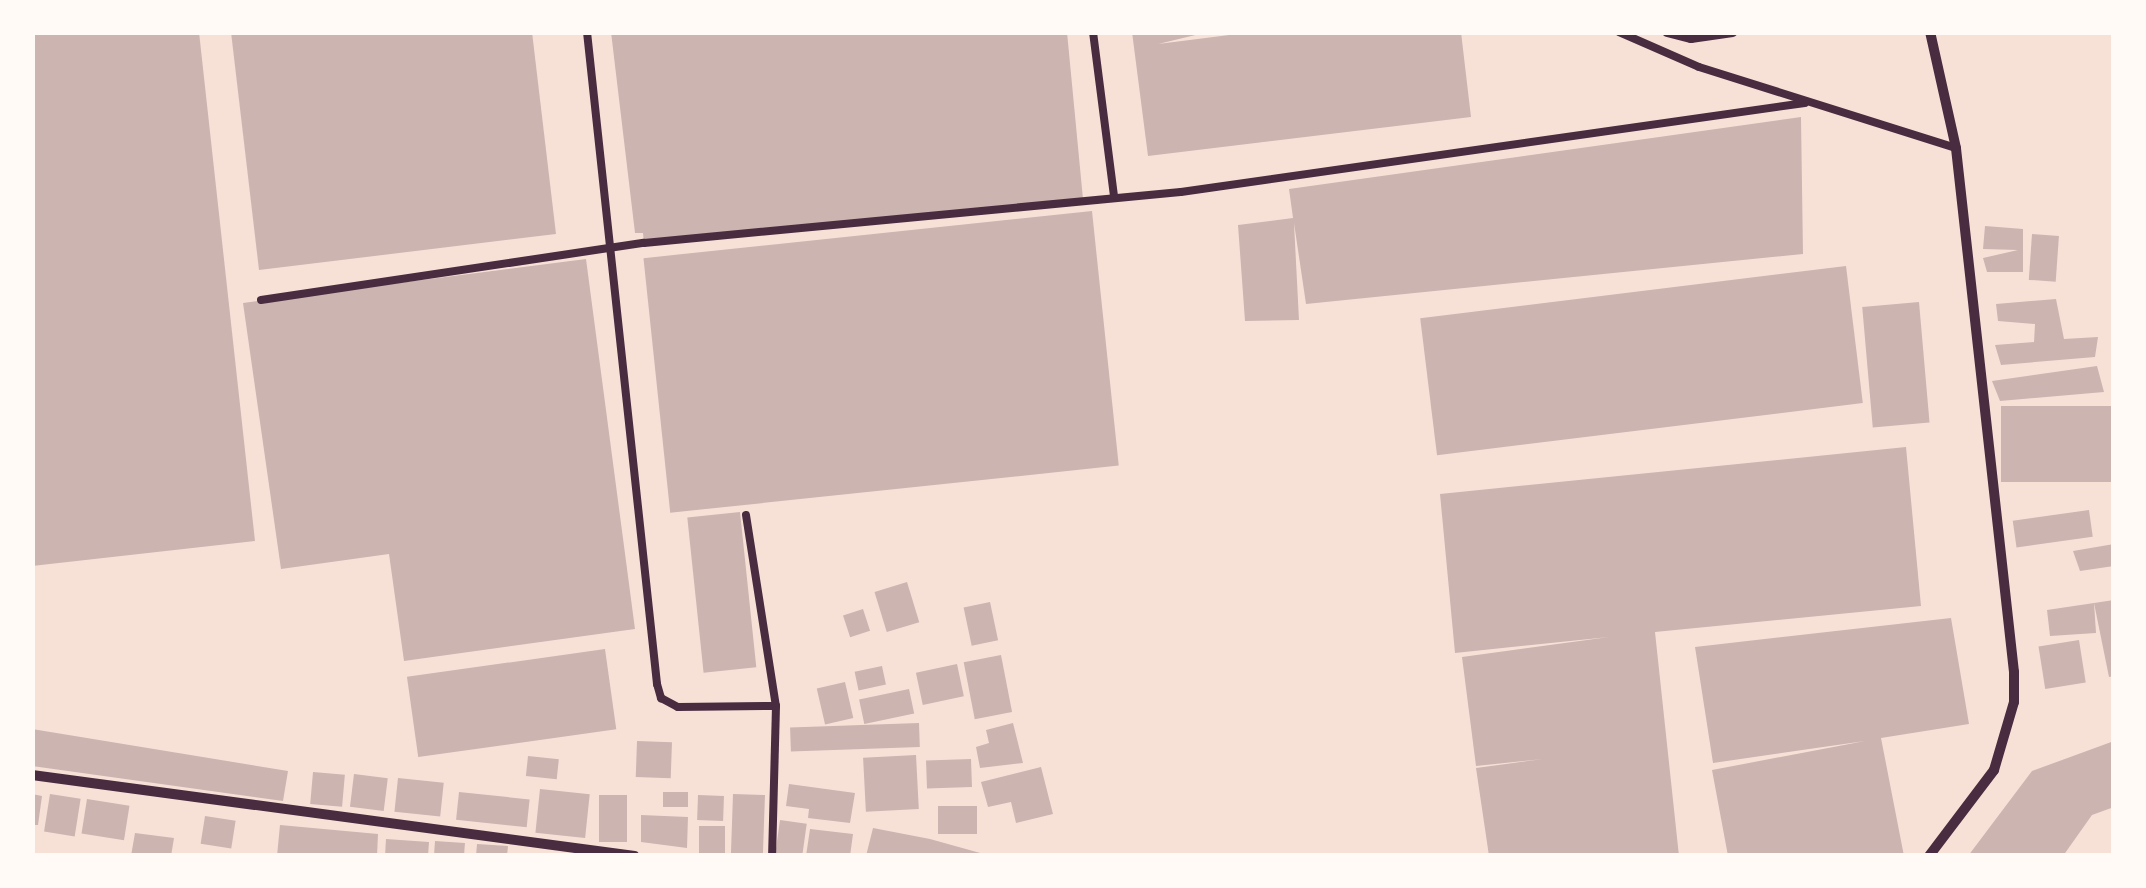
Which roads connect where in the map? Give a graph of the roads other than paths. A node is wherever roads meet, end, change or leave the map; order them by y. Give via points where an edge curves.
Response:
1 (587, 32) edge
2 (1093, 32) edge
3 (1618, 32) edge
4 (1667, 32) edge
5 (1734, 32) edge
6 (1930, 32) edge
7 (1806, 103) junction
8 (1956, 148) junction
9 (1114, 196) junction
10 (609, 252) junction
11 (261, 300) dead end
12 (746, 515) dead end
13 (776, 706) junction
14 (32, 775) edge
15 (635, 856) edge
16 (772, 856) edge
17 (1928, 856) edge

1 - 10 lane
2 - 9 lane
3 - 7 lane
4 - 5 street via 1691,38
6 - 8 street
7 - 8 lane
7 - 9 lane
8 - 17 street via 2014,702 2002,753 1984,790
9 - 10 lane
10 - 11 lane
10 - 13 lane via 661,698 678,707
12 - 13 lane
13 - 16 lane
14 - 15 street

